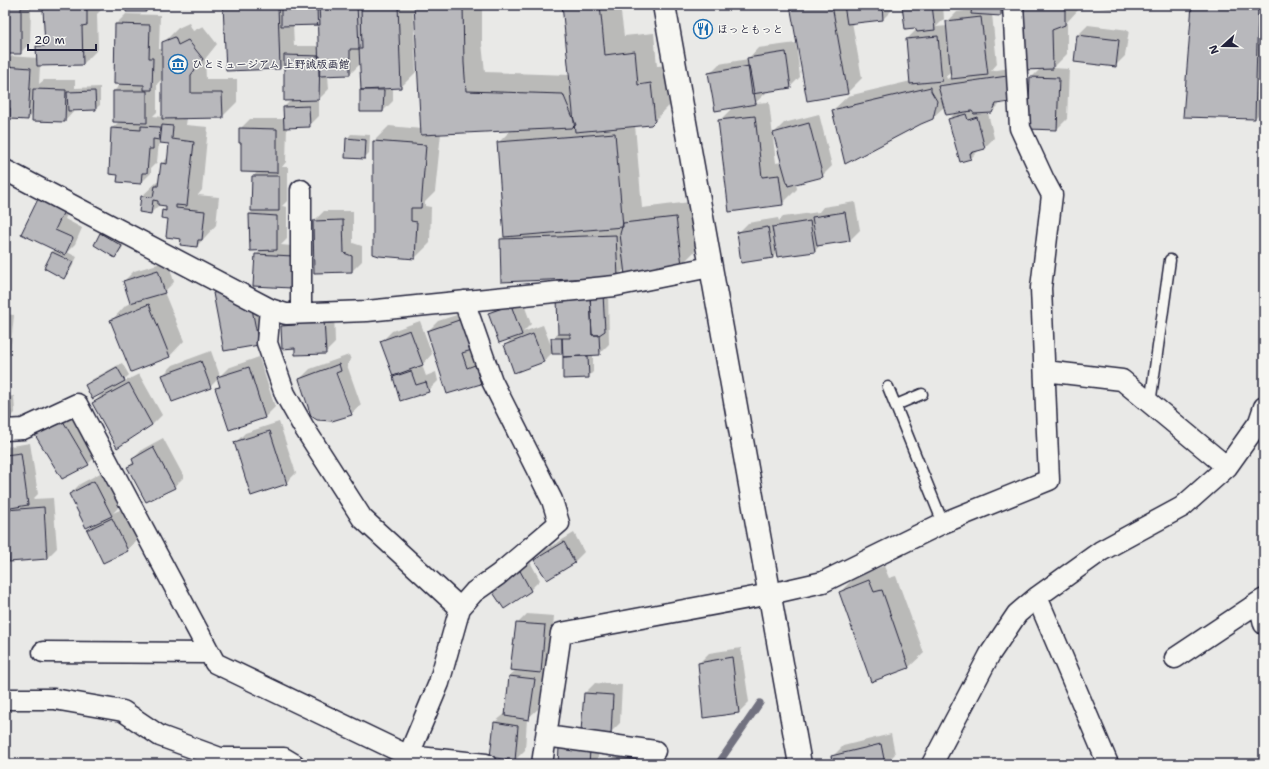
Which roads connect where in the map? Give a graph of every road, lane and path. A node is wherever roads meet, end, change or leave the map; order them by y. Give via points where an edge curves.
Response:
1 (664, 5) edge
2 (1013, 5) edge
3 (5, 170) edge
4 (301, 190) dead end
5 (1170, 260) dead end
6 (710, 267) junction
7 (464, 301) junction
8 (270, 309) junction
9 (301, 313) junction
10 (1045, 371) junction
11 (888, 387) dead end
12 (922, 394) dead end
13 (1150, 404) junction
14 (896, 405) junction
15 (1262, 418) edge
16 (5, 430) edge
17 (1227, 467) junction
18 (943, 523) junction
19 (770, 594) junction
20 (1037, 597) junction
21 (1261, 600) edge
22 (460, 608) junction
23 (1264, 624) edge
24 (43, 652) dead end
25 (210, 652) junction
26 (1175, 658) dead end
27 (5, 699) edge
28 (546, 736) junction
29 (655, 751) dead end
30 (407, 760) edge
31 (294, 764) edge
32 (486, 764) edge
33 (542, 764) edge
34 (800, 764) edge
35 (932, 764) edge
36 (1108, 764) edge

1 - 6 street
2 - 10 street via 1020,128 1052,194 1041,288
3 - 8 street
4 - 9 street
5 - 13 lane
6 - 7 street via 615,286
6 - 19 street
7 - 9 street via 367,311
7 - 22 street via 492,381 552,500 559,523 474,592
8 - 9 street via 286,314
8 - 22 street via 267,343 285,394 303,426 362,518
10 - 13 street via 1122,380
10 - 18 street via 1049,480
11 - 14 lane
12 - 14 lane
13 - 17 street
14 - 18 lane
15 - 17 street
16 - 25 street via 23,428 77,404
17 - 20 street via 1182,507 1101,551
18 - 19 street via 823,582
19 - 28 street via 561,633
19 - 34 street
20 - 35 street via 1017,614 990,654
20 - 36 street
21 - 23 street
21 - 26 street
22 - 30 street via 439,683
24 - 25 street
25 - 30 street via 215,663
27 - 31 street via 54,699 123,711 160,736 220,758 284,758
28 - 29 street
28 - 33 street
30 - 32 street

